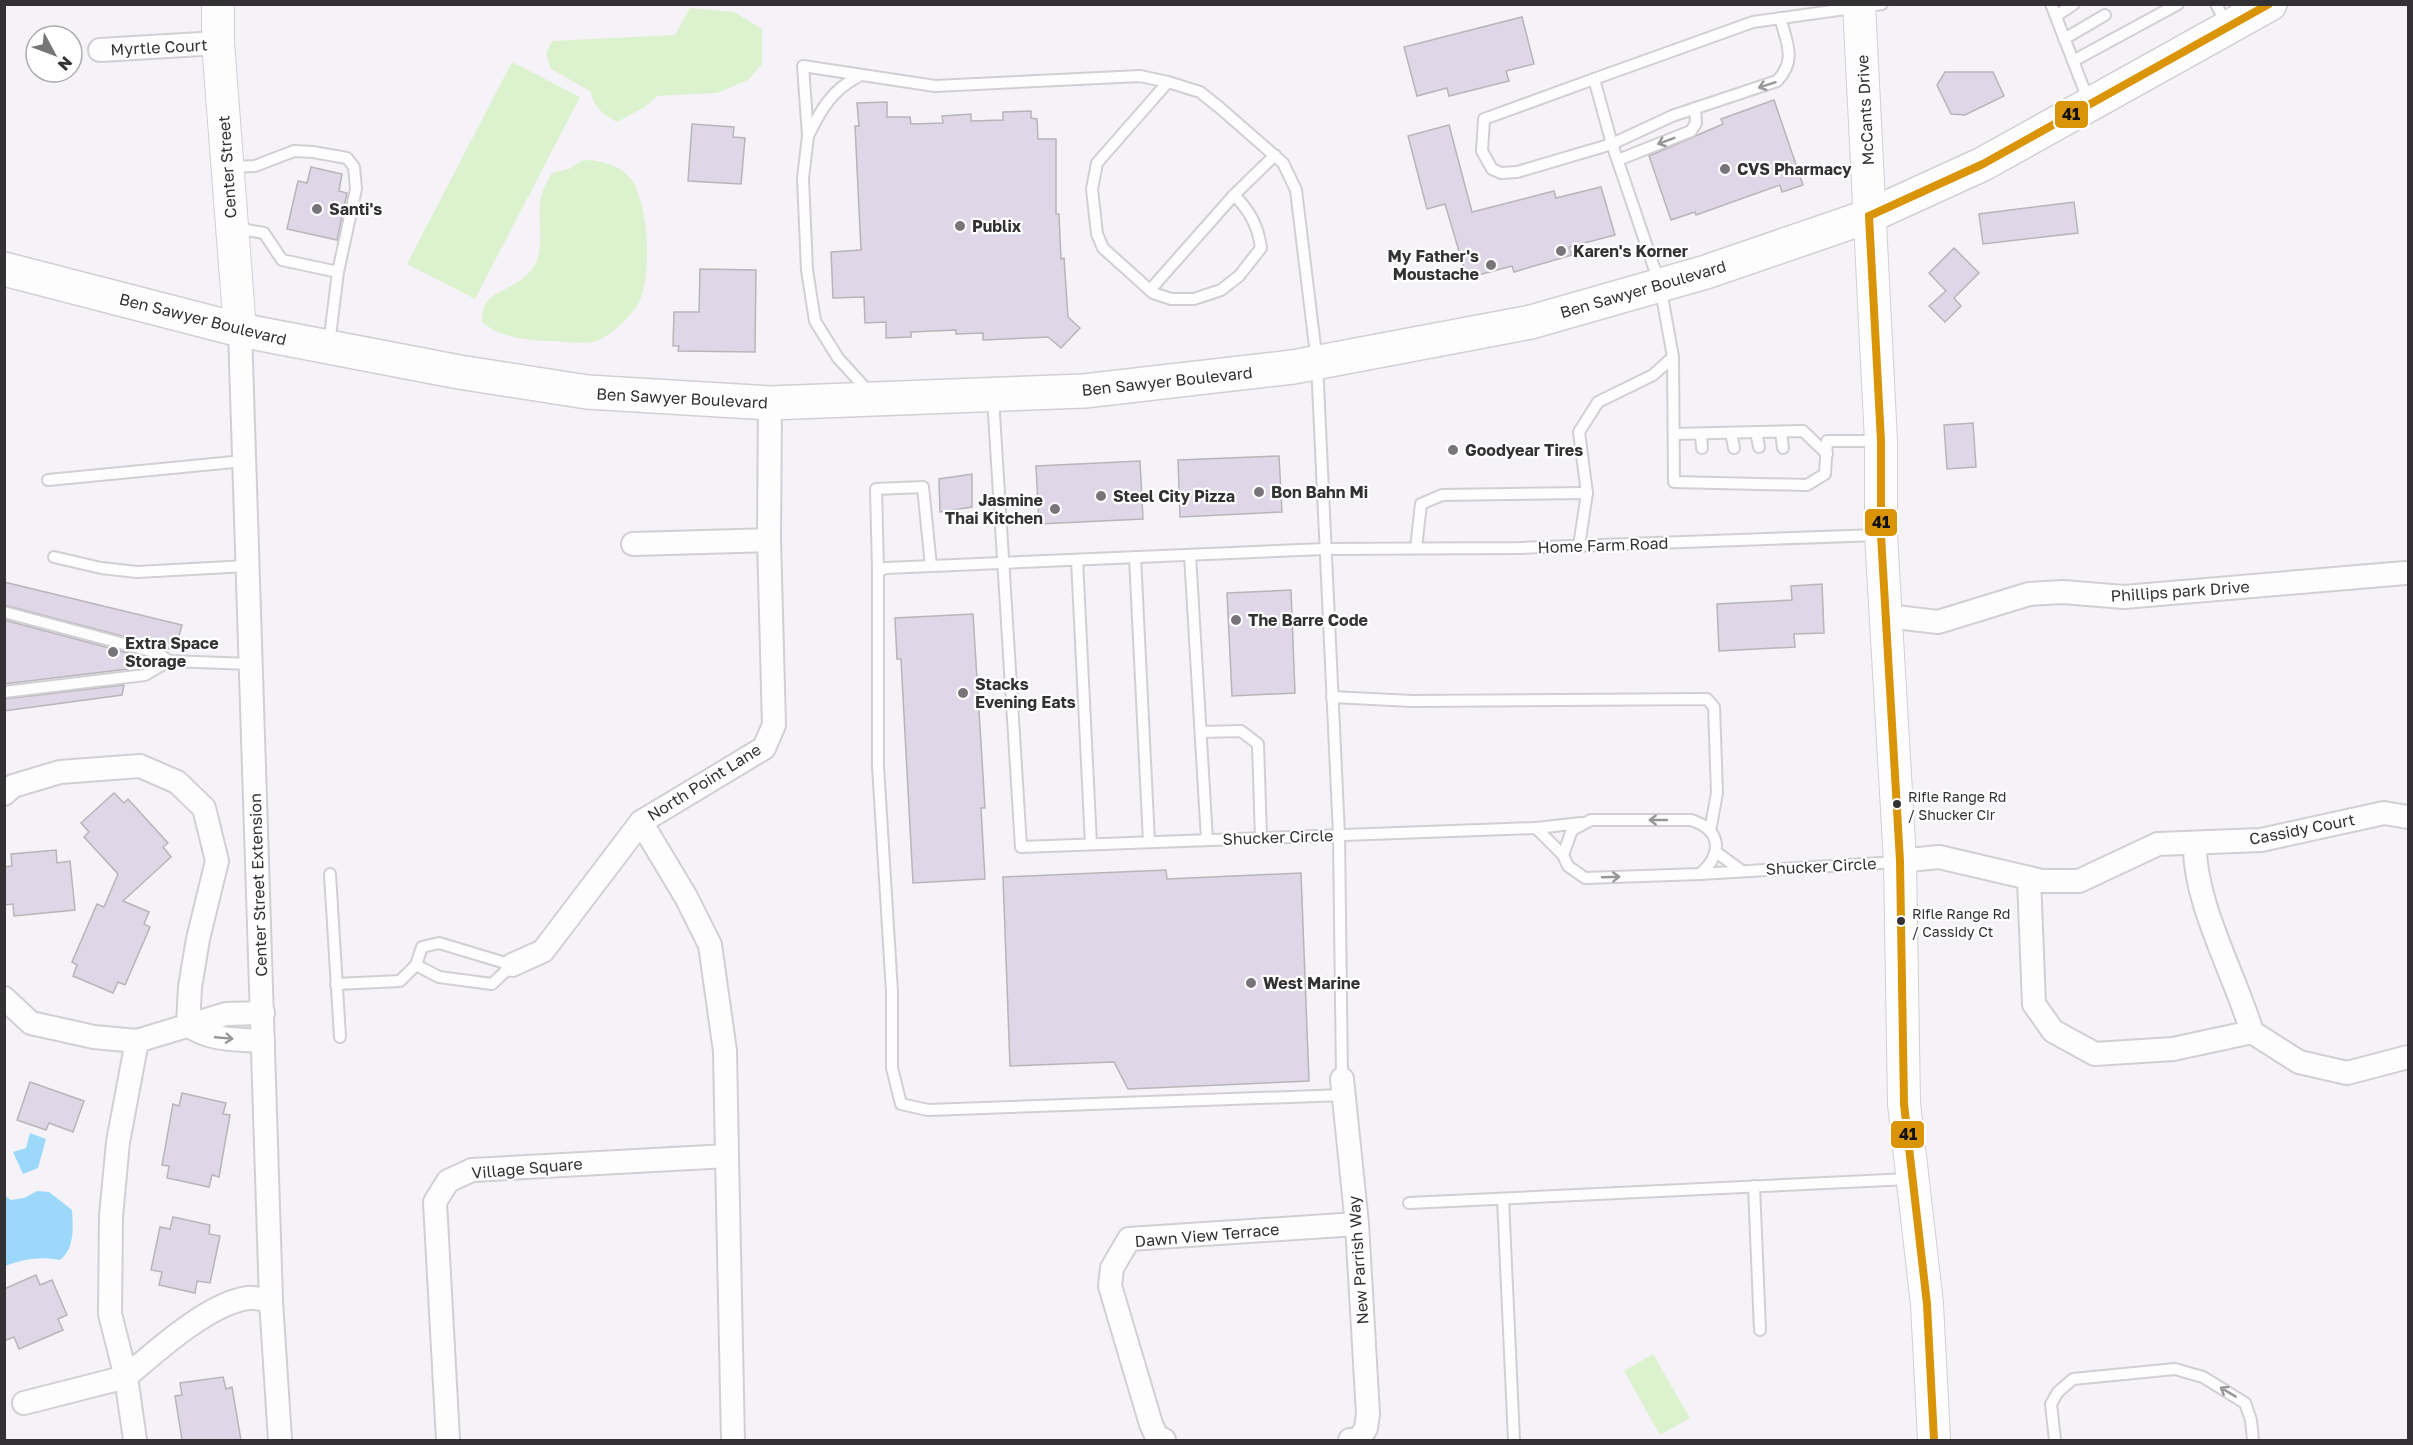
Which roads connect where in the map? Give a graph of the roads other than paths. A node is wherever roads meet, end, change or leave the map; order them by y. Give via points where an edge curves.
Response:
1 (218, 4) edge
2 (2051, 4) edge
3 (2074, 4) edge
4 (2178, 4) edge
5 (2270, 4) edge
6 (1867, 5) edge
7 (2105, 15) dead end
8 (2056, 16) junction
9 (2223, 16) edge
10 (1780, 18) junction
11 (2064, 39) junction
12 (218, 43) junction
13 (100, 50) dead end
14 (2073, 61) junction
15 (859, 76) junction
16 (1594, 79) junction
17 (1168, 82) junction
18 (2090, 105) junction
19 (1695, 108) junction
20 (808, 136) junction
21 (1612, 144) junction
22 (1275, 155) junction
23 (1618, 160) junction
24 (227, 167) junction
25 (1234, 195) junction
26 (1869, 216) junction
27 (232, 228) junction
28 (338, 272) junction
29 (7, 273) edge
30 (1660, 285) junction
31 (1150, 290) junction
32 (240, 330) junction
33 (328, 347) junction
34 (1673, 357) junction
35 (1317, 363) junction
36 (993, 395) junction
37 (876, 399) junction
38 (770, 404) junction
39 (1756, 432) junction
40 (1781, 432) junction
41 (1731, 433) junction
42 (1674, 434) junction
43 (1701, 434) junction
44 (1881, 441) junction
45 (1702, 447) dead end
46 (1759, 447) dead end
47 (1734, 448) dead end
48 (1783, 448) dead end
49 (1827, 454) junction
50 (244, 461) junction
51 (1784, 473) dead end
52 (48, 480) dead end
53 (1784, 485) junction
54 (1587, 493) junction
55 (1881, 535) junction
56 (769, 540) junction
57 (633, 544) dead end
58 (1579, 546) junction
59 (1416, 548) junction
60 (1324, 549) junction
61 (1190, 555) junction
62 (54, 557) dead end
63 (1135, 557) junction
64 (1077, 560) junction
65 (1003, 562) junction
66 (248, 566) junction
67 (931, 566) junction
68 (878, 571) junction
69 (2405, 573) dead end
70 (4, 612) edge
71 (1887, 616) junction
72 (169, 661) junction
73 (250, 664) junction
74 (4, 692) edge
75 (1332, 697) junction
76 (1201, 732) junction
77 (4, 794) edge
78 (2409, 817) edge
79 (641, 822) junction
80 (1581, 823) junction
81 (1536, 828) junction
82 (1710, 831) junction
83 (1339, 835) junction
84 (1261, 838) junction
85 (1207, 840) junction
86 (1149, 842) junction
87 (2195, 843) junction
88 (1091, 844) junction
89 (1716, 852) junction
90 (1563, 855) junction
91 (1900, 861) junction
92 (1742, 871) junction
93 (330, 873) dead end
94 (1700, 874) junction
95 (2029, 878) junction
96 (416, 964) junction
97 (512, 965) junction
98 (336, 984) junction
99 (4, 998) edge
100 (263, 1013) junction
101 (188, 1025) junction
102 (2252, 1032) junction
103 (340, 1037) dead end
104 (137, 1041) junction
105 (263, 1041) junction
106 (2409, 1057) edge
107 (1343, 1087) junction
108 (727, 1156) junction
109 (1912, 1178) junction
110 (1754, 1186) junction
111 (1503, 1199) junction
112 (1409, 1203) dead end
113 (1357, 1224) junction
114 (271, 1301) junction
115 (1760, 1330) dead end
116 (126, 1377) junction
117 (24, 1403) dead end
118 (135, 1440) edge
119 (280, 1440) edge
120 (448, 1440) edge
121 (733, 1440) edge
122 (1164, 1440) edge
123 (1350, 1440) edge
124 (1359, 1440) edge
125 (1514, 1440) edge
126 (1934, 1440) edge
127 (2055, 1440) edge
128 (2253, 1440) edge

1 - 12 main road, Center Street
2 - 8 lane
3 - 8 lane
4 - 14 lane
5 - 9 main road, Ben Sawyer Boulevard
6 - 10 lane
6 - 26 main road, McCants Drive
7 - 11 lane
8 - 11 lane
9 - 18 main road, Ben Sawyer Boulevard
10 - 16 lane via 1753,22
10 -> 19 lane via 1789,53 1788,70 1777,81
11 - 14 lane
12 - 13 street, Myrtle Court
12 - 24 main road, Center Street
14 - 18 lane
15 - 17 lane via 935,86 1140,76
15 - 20 lane via 840,86 823,105
15 - 20 lane via 803,66
16 - 21 lane
16 - 21 lane via 1484,119 1482,151 1492,170 1501,173 1517,172
17 - 22 lane via 1200,92
17 - 31 lane via 1097,163 1092,189 1097,234 1103,248
18 - 26 main road, Ben Sawyer Boulevard via 1983,164
19 - 21 lane
19 -> 23 lane via 1696,123 1691,131
20 - 37 lane via 803,178 807,270 815,321 838,358
21 - 23 lane
22 - 25 lane
22 - 35 lane via 1283,162 1296,190
23 - 30 lane
24 - 27 main road, Center Street
24 - 28 lane via 255,166 294,151 347,159 354,167 356,189
25 - 31 lane
25 - 31 lane via 1258,230 1260,248 1239,276 1221,290 1194,299 1171,299
26 - 30 main road, Ben Sawyer Boulevard
26 - 44 main road, McCants Drive
27 - 28 lane via 264,233 282,260
27 - 32 main road, Center Street
28 - 33 lane
29 - 32 main road, Ben Sawyer Boulevard
30 - 34 lane
30 - 35 main road, Ben Sawyer Boulevard via 1530,322
32 - 33 main road, Ben Sawyer Boulevard
32 - 50 street, Center Street Extension
33 - 38 main road, Ben Sawyer Boulevard via 587,392
34 - 42 lane
34 - 54 lane via 1653,375 1598,402 1579,432
35 - 36 main road, Ben Sawyer Boulevard via 1084,391
35 - 60 lane
36 - 37 main road, Ben Sawyer Boulevard
36 - 65 lane
37 - 38 main road, Ben Sawyer Boulevard
38 - 56 street, North Point Lane
39 - 40 lane
39 - 41 lane
39 - 46 lane
40 - 48 lane
40 - 49 lane via 1803,431
41 - 43 lane
41 - 47 lane
42 - 43 lane
42 - 53 lane via 1674,482 1760,479
43 - 45 lane
44 - 49 lane via 1827,441
44 - 55 main road, McCants Drive
49 - 53 lane via 1825,474 1807,485
50 - 52 lane
50 - 66 street, Center Street Extension
51 - 53 lane
54 - 58 lane
54 - 59 lane via 1442,495 1421,504
55 - 58 lane, Home Farm Road
55 - 71 main road, McCants Drive
56 - 57 street
56 - 79 street, North Point Lane via 774,725 764,748
58 - 59 lane, Home Farm Road
59 - 60 lane, Home Farm Road
60 - 61 lane, Home Farm Road
60 - 75 lane
61 - 63 lane, Home Farm Road
61 - 76 lane
62 - 66 lane via 137,572
63 - 64 lane, Home Farm Road
63 - 86 lane
64 - 65 lane, Home Farm Road
64 - 88 lane
65 - 67 lane, Home Farm Road
65 - 88 lane, Shucker Circle via 1021,848
66 - 73 street, Center Street Extension
67 - 68 lane, Home Farm Road
67 - 68 lane via 923,487 876,489
68 - 107 lane via 878,766 892,992 892,1068 901,1104 928,1110
69 - 71 street, Phillips park Drive via 2124,597 2063,592 2029,594 1938,622
70 - 72 lane via 158,653
71 - 91 main road, McCants Drive
72 - 73 lane
72 - 74 lane via 145,675
73 - 100 street, Center Street Extension
75 - 82 lane via 1412,701 1707,699 1714,707 1717,793
75 - 83 lane
76 - 84 lane via 1241,731 1258,744
76 - 85 lane
77 - 101 street via 14,786 60,772 140,766 177,782 204,808 217,861 196,951
78 - 87 street, Cassidy Court via 2384,813 2261,840
79 - 97 street, North Point Lane via 543,951
79 - 108 street via 710,945 725,1051
80 - 81 lane, Shucker Circle
82 -> 80 lane, Shucker Circle via 1691,820
80 - 90 lane via 1572,830
81 - 83 lane, Shucker Circle
81 - 90 lane, Shucker Circle
82 - 89 lane
83 - 84 lane, Shucker Circle
83 - 107 lane
84 - 85 lane, Shucker Circle
85 - 86 lane, Shucker Circle
86 - 88 lane, Shucker Circle
87 - 95 street, Cassidy Court via 2158,844 2079,881
87 - 102 street via 2194,864
89 - 92 lane, Shucker Circle
89 - 94 lane
90 -> 94 lane, Shucker Circle via 1568,866 1586,878
91 - 92 lane, Shucker Circle
91 - 95 street, Cassidy Court via 1939,857
91 - 109 main road, McCants Drive via 1904,1104
92 - 94 lane, Shucker Circle
93 - 98 lane
95 - 102 street via 2034,1004 2053,1030 2095,1054 2173,1049
96 - 97 lane via 439,977 492,984
96 - 97 lane via 423,947 439,943
96 - 98 lane via 400,981
98 - 103 lane
99 - 104 street via 31,1023 94,1037
100 - 101 street via 226,1014
100 - 105 street, Center Street Extension
101 - 104 street
101 -> 105 street via 200,1034
102 - 106 street via 2299,1062 2347,1073
104 - 116 street via 118,1142 111,1216 110,1314
105 - 114 street, Center Street Extension
107 - 113 street, New Parrish Way
108 - 120 street, Village Square via 472,1170 448,1181 435,1202
108 - 121 street
109 - 110 lane
109 - 126 main road, McCants Drive via 1928,1304
110 - 111 lane
110 - 115 lane
111 - 112 lane
111 - 125 lane
113 - 122 street, Dawn View Terrace via 1129,1239 1112,1268 1110,1286 1152,1424 1156,1435
113 - 124 street, New Parrish Way via 1368,1414
114 - 116 street via 249,1298 221,1307 171,1339
114 - 119 street, Center Street Extension
116 - 117 street
116 - 118 street
123 - 124 street
128 -> 127 lane via 2245,1402 2203,1377 2175,1369 2073,1379 2051,1404

